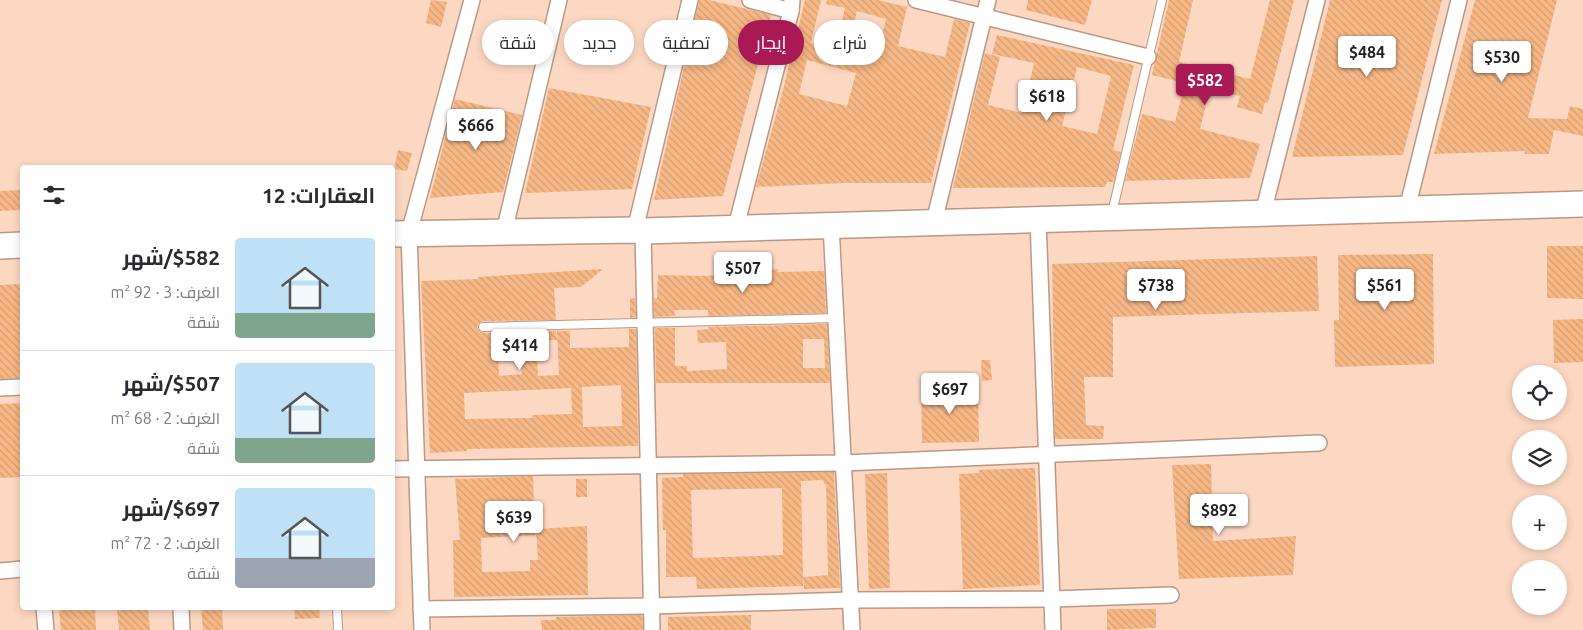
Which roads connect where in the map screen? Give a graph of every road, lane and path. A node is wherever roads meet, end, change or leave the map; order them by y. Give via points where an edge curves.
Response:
1 (472, 0) edge
2 (559, 0) edge
3 (690, 0) edge
4 (750, 0) edge
5 (916, 0) edge
6 (988, 0) edge
7 (1162, 0) edge
8 (1317, 0) edge
9 (1459, 0) edge
10 (791, 6) edge
11 (984, 15) junction
12 (1148, 57) junction
13 (1583, 204) edge
14 (1407, 208) junction
15 (1263, 213) junction
16 (1111, 217) junction
17 (1038, 219) junction
18 (934, 222) junction
19 (831, 225) junction
20 (736, 227) junction
21 (639, 230) junction
22 (504, 232) junction
23 (401, 233) edge
24 (0, 246) edge
25 (20, 246) edge
26 (836, 318) junction
27 (645, 322) junction
28 (483, 327) dead end
29 (20, 387) edge
30 (0, 388) edge
31 (1319, 443) dead end
32 (1045, 455) junction
33 (843, 463) junction
34 (648, 465) junction
35 (416, 468) junction
36 (395, 469) edge
37 (20, 569) edge
38 (0, 571) edge
39 (1171, 595) dead end
40 (850, 600) junction
41 (1053, 600) junction
42 (652, 606) junction
43 (421, 609) junction
44 (44, 610) edge
45 (182, 610) edge
46 (337, 610) edge
47 (46, 630) edge
48 (182, 630) edge
49 (338, 630) edge
50 (422, 630) edge
51 (652, 630) edge
52 (852, 630) edge
53 (1053, 630) edge

1 - 23 street
2 - 22 street
3 - 21 street
4 - 10 street
5 - 11 street
6 - 11 street
7 - 12 lane
8 - 15 street
9 - 14 street
10 - 20 street
11 - 12 street
11 - 18 street
12 - 16 lane
13 - 14 main road
14 - 15 main road
15 - 16 main road
16 - 17 main road
17 - 18 main road
17 - 32 street
18 - 19 main road
19 - 20 main road
19 - 26 street
20 - 21 main road
21 - 22 main road
21 - 27 street
22 - 23 main road
23 - 35 street
24 - 25 main road
26 - 27 lane
26 - 33 street
27 - 28 lane
27 - 34 street
29 - 30 street
31 - 32 street
32 - 33 street
32 - 41 street
33 - 34 street
33 - 40 street
34 - 35 street
34 - 42 street
35 - 36 street
35 - 43 street
37 - 38 street
39 - 41 street
40 - 41 street
40 - 42 street
40 - 52 street
41 - 53 street
42 - 43 street
42 - 51 street
43 - 50 street
44 - 47 street
45 - 48 street
46 - 49 lane

